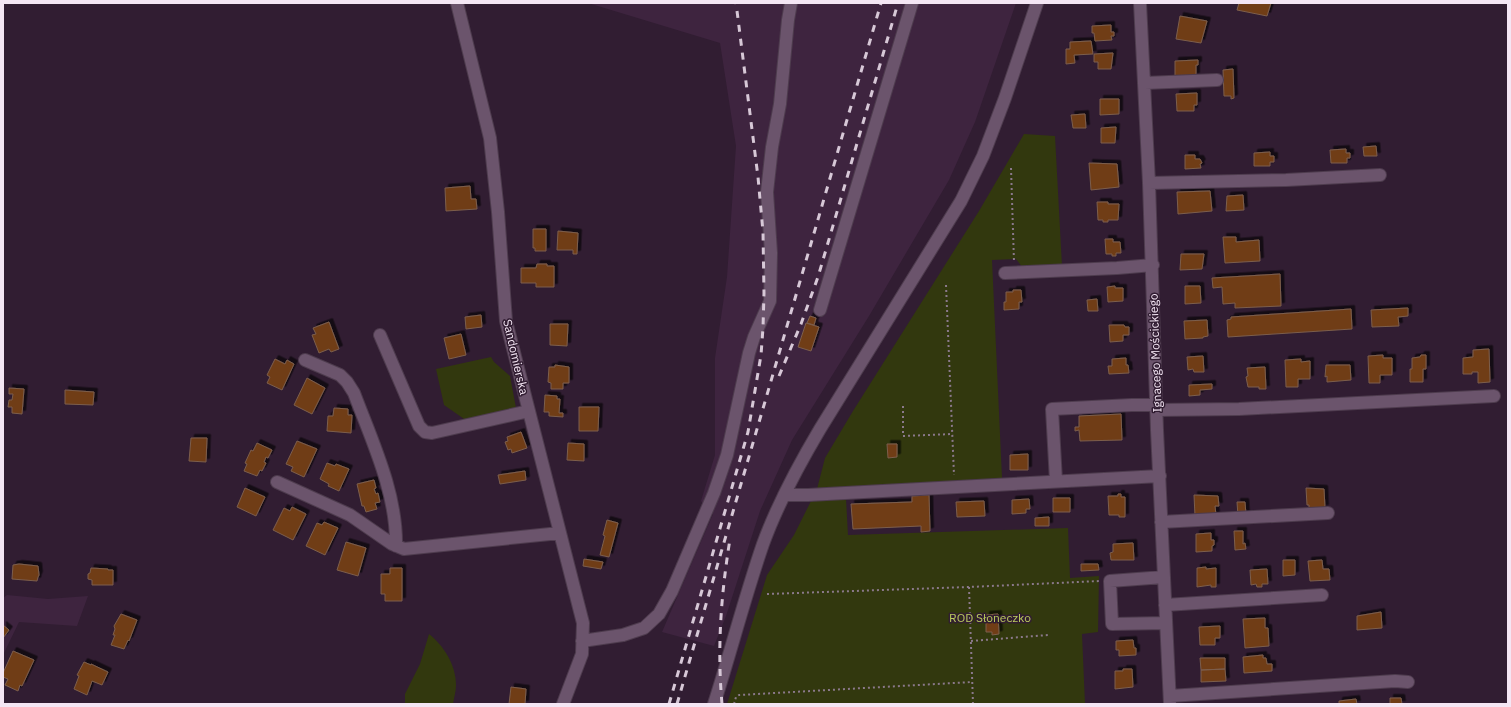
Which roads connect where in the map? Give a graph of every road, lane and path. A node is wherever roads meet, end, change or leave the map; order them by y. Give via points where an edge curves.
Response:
1 (457, 3) edge
2 (791, 3) edge
3 (912, 3) edge
4 (1037, 3) edge
5 (1140, 3) edge
6 (1217, 80) dead end
7 (1145, 83) junction
8 (1011, 168) dead end
9 (1380, 175) dead end
10 (1149, 183) junction
11 (1152, 265) junction
12 (1010, 273) joint
13 (946, 285) dead end
14 (820, 310) dead end
15 (380, 336) dead end
16 (306, 360) dead end
17 (1494, 396) dead end
18 (903, 406) dead end
19 (1157, 408) junction
20 (529, 411) junction
21 (953, 434) junction
22 (1160, 476) junction
23 (1056, 481) junction
24 (277, 482) dead end
25 (954, 487) junction
26 (784, 495) junction
27 (1328, 513) dead end
28 (1161, 522) junction
29 (560, 533) junction
30 (396, 546) junction
31 (1164, 577) junction
32 (1110, 581) junction
33 (969, 587) junction
34 (767, 594) dead end
35 (1322, 595) dead end
36 (1165, 605) junction
37 (1166, 623) junction
38 (1048, 635) dead end
39 (971, 641) junction
40 (582, 642) junction
41 (972, 682) junction
42 (1408, 682) dead end
43 (1170, 700) edge
44 (563, 704) edge
45 (714, 704) edge
46 (734, 704) edge
47 (973, 704) edge

1 - 20 street, Sandomierska via 490,138 506,321
2 - 40 street via 767,192 771,254 770,301 749,353 727,455 714,493 672,591 659,614 644,628 623,635
3 - 14 street
4 - 26 street via 983,156 961,201 820,429
5 - 7 street, Ignacego Mościckiego
6 - 7 street
7 - 10 street, Ignacego Mościckiego
8 - 12 path
9 - 10 street
10 - 11 street, Ignacego Mościckiego
11 - 12 street
11 - 19 street, Ignacego Mościckiego
13 - 21 path
15 - 20 street via 419,426 425,432 432,434
16 - 30 street via 340,375 348,382 354,393 388,487 394,516
17 - 19 street via 1247,408
18 - 21 path via 903,436
19 - 22 street, Ignacego Mościckiego
19 - 23 street via 1132,405 1052,409
20 - 29 street, Sandomierska
21 - 25 path
22 - 23 street
22 - 28 street, Ignacego Mościckiego
23 - 25 street
24 - 30 street via 350,515
25 - 26 street
26 - 45 street via 764,543
27 - 28 street
28 - 31 street, Ignacego Mościckiego
29 - 30 street via 404,549
29 - 40 street, Sandomierska via 583,623
31 - 32 street
31 - 36 street, Ignacego Mościckiego
32 - 33 path
32 - 37 street via 1112,624
33 - 34 path
33 - 39 path
35 - 36 street
36 - 37 street, Ignacego Mościckiego
37 - 43 street, Ignacego Mościckiego
38 - 39 path
39 - 41 path
40 - 44 street, Sandomierska via 582,654
41 - 46 path via 739,695
41 - 47 path
42 - 43 street

